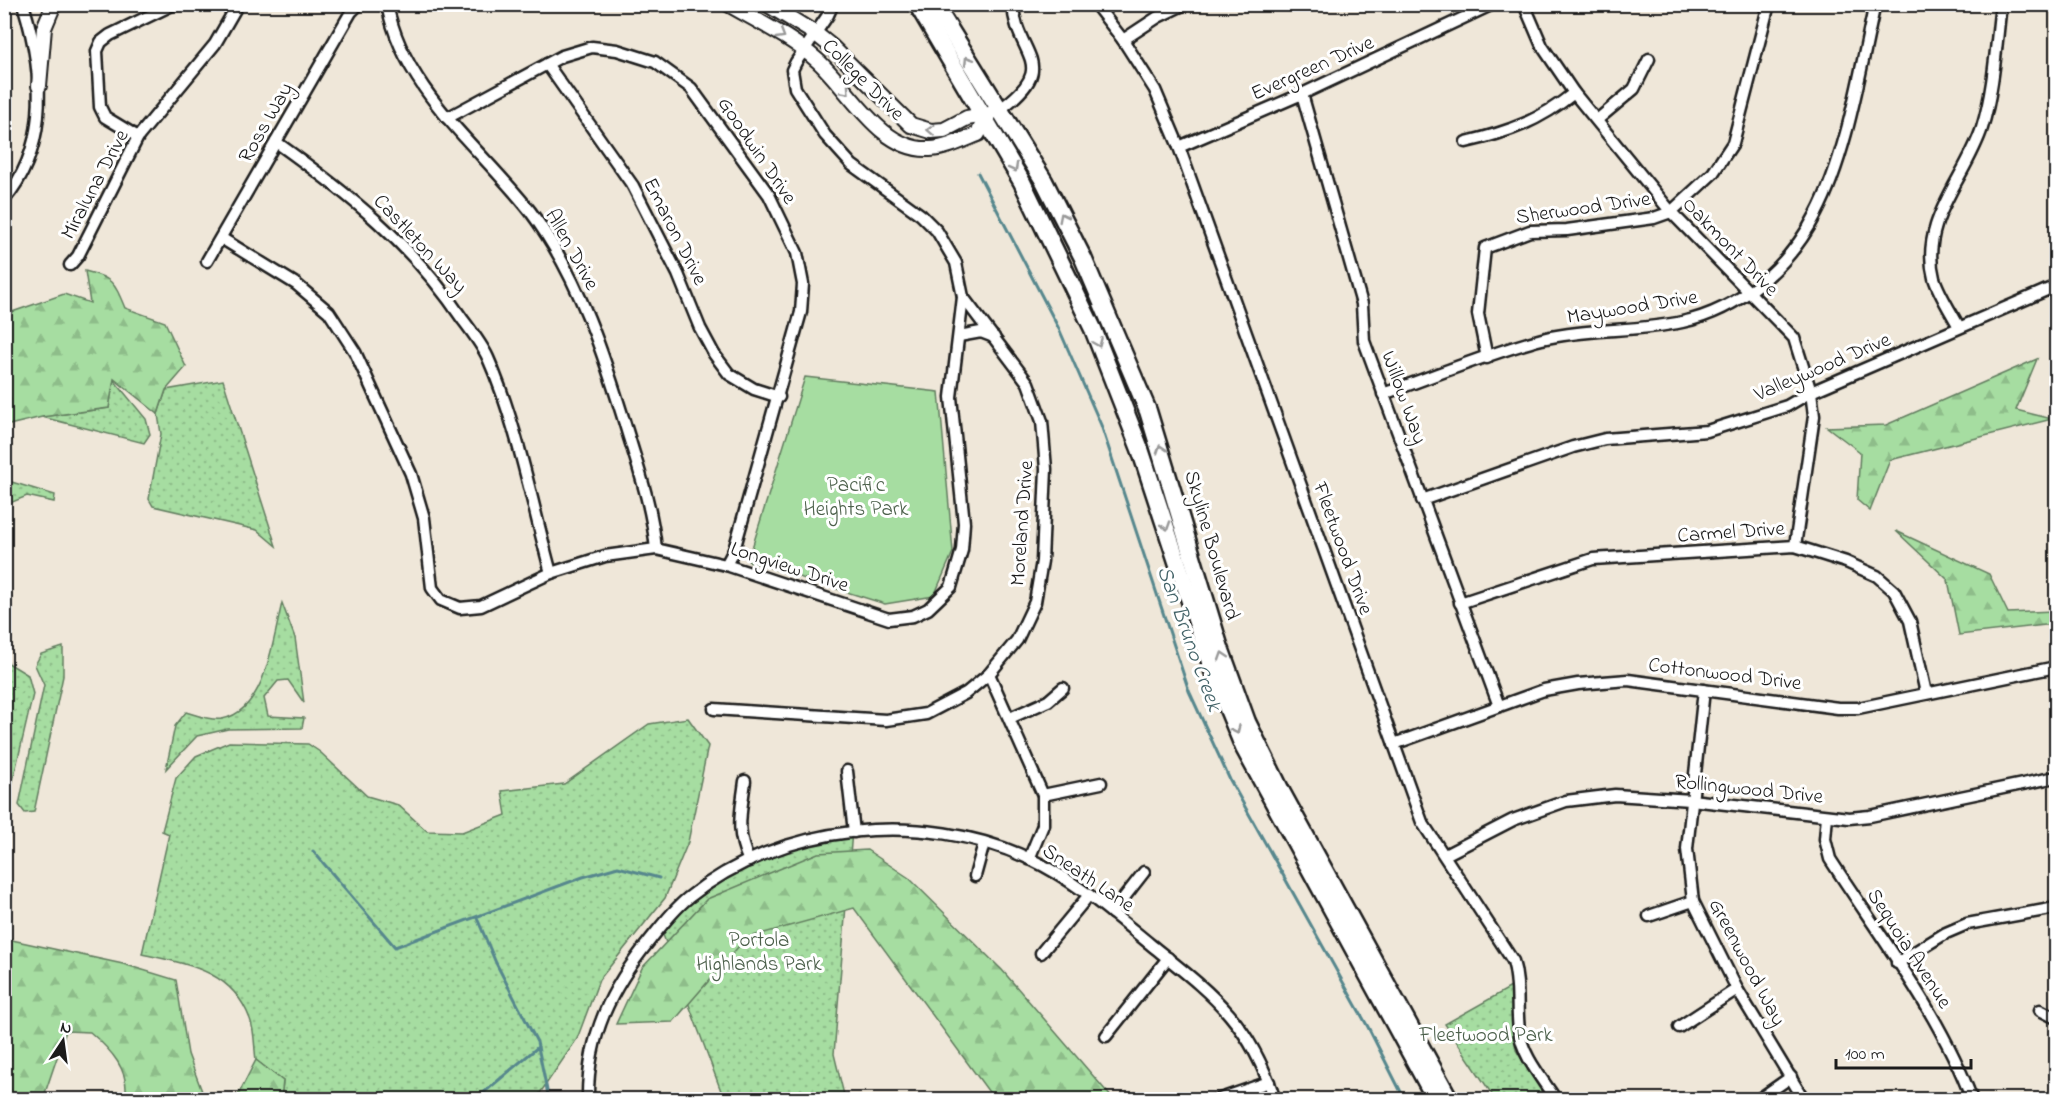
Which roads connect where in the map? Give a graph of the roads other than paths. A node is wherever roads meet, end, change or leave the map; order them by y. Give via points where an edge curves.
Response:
1 (23, 4) edge
2 (54, 4) edge
3 (174, 4) edge
4 (238, 4) edge
5 (359, 4) edge
6 (387, 4) edge
7 (728, 4) edge
8 (767, 4) edge
9 (833, 4) edge
10 (917, 4) edge
11 (934, 4) edge
12 (1013, 4) edge
13 (1095, 4) edge
14 (1185, 4) edge
15 (1493, 4) edge
16 (1524, 4) edge
17 (1769, 4) edge
18 (1875, 4) edge
19 (2001, 4) edge
20 (1123, 40) junction
21 (810, 42) junction
22 (1649, 59) dead end
23 (547, 64) junction
24 (39, 86) junction
25 (1574, 93) junction
26 (1302, 94) junction
27 (992, 113) junction
28 (447, 118) junction
29 (1598, 120) junction
30 (138, 137) junction
31 (276, 142) junction
32 (1466, 142) dead end
33 (1179, 147) junction
34 (4, 200) edge
35 (1671, 212) junction
36 (221, 238) junction
37 (207, 261) dead end
38 (70, 265) dead end
39 (2056, 286) edge
40 (1748, 294) junction
41 (963, 297) junction
42 (1959, 327) junction
43 (959, 336) junction
44 (994, 337) junction
45 (1487, 358) junction
46 (1811, 392) junction
47 (1383, 394) junction
48 (779, 397) junction
49 (1422, 500) junction
50 (1796, 546) junction
51 (656, 549) junction
52 (726, 565) junction
53 (551, 573) junction
54 (1460, 603) junction
55 (2056, 667) edge
56 (989, 674) junction
57 (1063, 688) dead end
58 (1704, 690) junction
59 (1926, 693) junction
60 (1499, 706) junction
61 (714, 709) dead end
62 (1010, 718) junction
63 (1394, 744) junction
64 (847, 771) dead end
65 (2056, 777) edge
66 (745, 781) dead end
67 (1101, 783) dead end
68 (1043, 795) junction
69 (1691, 800) junction
70 (1827, 816) junction
71 (854, 832) junction
72 (984, 843) junction
73 (1445, 855) junction
74 (1029, 859) junction
75 (749, 861) junction
76 (1144, 872) dead end
77 (975, 876) dead end
78 (1089, 895) junction
79 (1693, 901) junction
80 (2056, 908) edge
81 (1112, 913) junction
82 (1649, 916) dead end
83 (1041, 953) dead end
84 (1168, 958) junction
85 (1897, 963) junction
86 (1737, 989) junction
87 (2040, 1010) dead end
88 (2056, 1018) edge
89 (1679, 1027) dead end
90 (1106, 1036) dead end
91 (1791, 1077) junction
92 (1269, 1082) junction
93 (588, 1100) edge
94 (1217, 1100) edge
95 (1275, 1100) edge
96 (1436, 1100) edge
97 (1450, 1100) edge
98 (1556, 1100) edge
99 (1758, 1100) edge
100 (1803, 1100) edge
101 (1972, 1100) edge

1 - 24 street via 37,57
2 - 24 street via 44,28
3 - 30 street via 110,35 97,51 100,107 105,117
4 - 30 street, Miraluna Drive via 215,44
5 - 31 street, Ross Way
6 - 28 street, Allen Drive via 415,73
7 -> 21 street, College Drive
8 - 21 street, College Drive
9 - 21 street
10 - 27 main road, Skyline Boulevard
27 -> 11 main road, Skyline Boulevard
12 - 27 street via 1031,59 1031,72 1021,94
13 - 20 street, Fleetwood Drive
14 - 20 street
15 - 26 street, Evergreen Drive
16 - 25 street, Oakmont Drive via 1542,46
17 - 35 street, Sherwood Drive via 1733,143 1713,173
18 - 40 street, Maywood Drive via 1844,141 1816,215 1788,255
19 - 42 street via 1982,128 1933,232 1934,278
20 - 33 street, Fleetwood Drive via 1155,90
27 -> 21 street, College Drive via 967,118 944,130 911,125
21 -> 27 street, College Drive via 889,136 913,148 945,147 978,134
21 - 41 street, Longview Drive via 792,70 792,80 814,118 852,165 937,231 956,263
22 - 29 street via 1634,89
23 - 28 street, Goodwin Drive
23 - 48 street, Emaron Drive via 633,186 714,354 729,374 754,389
23 - 48 street, Goodwin Drive via 592,47 655,62 691,88 769,195 797,253 803,284 801,312
24 - 34 street via 32,152
25 - 29 street, Oakmont Drive
25 - 32 street via 1548,113 1499,134
26 - 33 street, Evergreen Drive
26 - 47 street, Willow Way via 1362,304 1364,341
27 -> 96 main road, Skyline Boulevard via 1110,371 1154,488 1216,680 1244,748
97 -> 27 main road, Skyline Boulevard via 1255,740 1231,681 1164,457 1132,369 1044,181
28 - 51 street, Allen Drive via 530,212 573,284 620,407 653,515
29 - 35 street, Oakmont Drive
30 - 38 street, Miraluna Drive
31 - 36 street, Ross Way
31 - 53 street, Castleton Way via 344,191 392,234 446,294 488,357 506,407
33 - 63 street, Fleetwood Drive
35 - 40 street, Oakmont Drive
35 - 45 street, Sherwood Drive via 1654,218 1567,230 1530,231 1485,248 1478,314
36 - 37 street, Ross Way
36 - 53 street, Longview Drive via 297,284 329,312 355,352 411,474 424,518 432,588 441,600 460,608 481,606
39 - 42 street, Valleywood Drive
40 - 45 street, Maywood Drive via 1726,308 1682,322 1543,339
40 - 46 street, Oakmont Drive via 1794,338
41 - 43 street, Longview Drive
41 - 44 street, Moreland Drive
42 - 46 street, Valleywood Drive
43 - 44 street via 981,332
43 - 52 street, Longview Drive via 951,400 964,523 962,550 951,586 928,609 913,616 889,619
44 - 56 street, Moreland Drive via 1028,383 1042,421 1046,469 1042,561 1035,602 1017,640
45 - 47 street, Maywood Drive
46 - 49 street, Valleywood Drive via 1787,406 1707,430 1605,439 1573,447
46 - 50 street, Oakmont Drive via 1814,416
47 - 49 street, Willow Way
48 - 52 street, Goodwin Drive via 734,550
49 - 54 street, Willow Way
50 - 54 street, Carmel Drive via 1593,559
50 - 59 street, Carmel Drive via 1877,576 1894,591 1910,621
51 - 52 street, Longview Drive
51 - 53 street, Longview Drive via 605,556
54 - 60 street, Willow Way
55 - 59 street, Cottonwood Drive
56 - 61 street, Moreland Drive via 946,705 905,718
56 - 62 street
57 - 62 street via 1048,701
58 - 59 street, Cottonwood Drive via 1838,708 1858,708
58 - 60 street, Cottonwood Drive via 1628,680 1544,690
58 - 69 street, Greenwood Way
60 - 63 street, Cottonwood Drive
62 - 68 street
63 - 73 street, Fleetwood Drive via 1422,822
64 - 71 street
65 - 70 street, Rollingwood Drive via 1870,816
66 - 75 street via 739,832
67 - 68 street
68 - 74 street via 1043,825
69 - 70 street, Rollingwood Drive
69 - 73 street, Rollingwood Drive via 1615,795 1566,801 1513,820
69 - 79 street, Greenwood Way via 1688,849
70 - 85 street, Sequoia Avenue via 1825,839 1830,859
71 - 72 street, Sneath Lane via 930,831
71 - 75 street, Sneath Lane via 802,842
72 - 74 street, Sneath Lane
72 - 77 street
73 - 98 street, Fleetwood Drive via 1513,961 1519,981 1519,1030 1524,1050
74 - 78 street, Sneath Lane
75 - 93 street, Sneath Lane via 686,899 630,965 608,1002 593,1042
76 - 81 street
78 - 81 street, Sneath Lane
78 - 83 street
79 - 82 street
79 - 86 street, Greenwood Way
80 - 85 street via 1967,924
81 - 84 street, Sneath Lane
84 - 90 street
84 - 92 street, Sneath Lane via 1229,1011 1253,1045
85 - 101 street, Sequoia Avenue via 1941,1031
86 - 89 street
86 - 91 street, Greenwood Way
87 - 88 street
91 - 99 street
91 - 100 street, Greenwood Way
92 - 94 street
92 - 95 street, Sneath Lane

